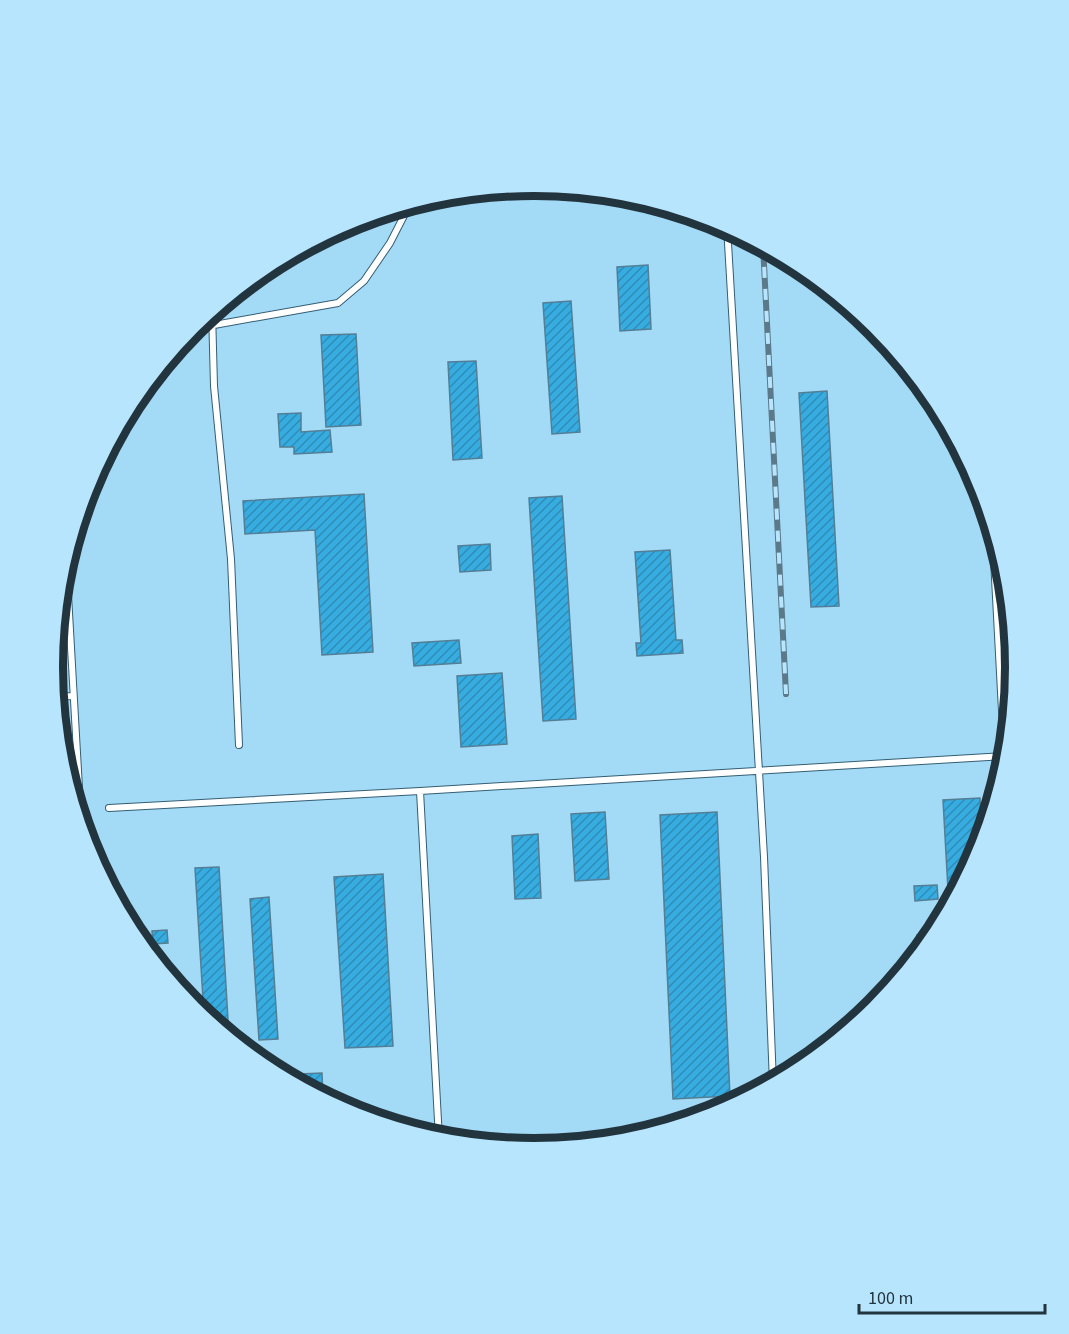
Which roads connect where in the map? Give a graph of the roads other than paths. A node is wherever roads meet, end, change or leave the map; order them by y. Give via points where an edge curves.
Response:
1 (405, 214) edge
2 (728, 237) edge
3 (214, 325) joint
4 (994, 564) edge
5 (68, 599) edge
6 (73, 696) junction
7 (64, 697) edge
8 (1003, 719) edge
9 (239, 745) dead end
10 (997, 756) edge
11 (759, 772) junction
12 (79, 788) edge
13 (420, 791) junction
14 (109, 808) dead end
15 (773, 1073) edge
16 (438, 1128) edge

1 - 3 lane via 364,281 338,303
2 - 11 lane
3 - 9 lane via 214,386 231,559
4 - 8 lane
5 - 6 lane
6 - 7 lane
6 - 12 lane
10 - 11 lane
11 - 13 lane
11 - 15 lane
13 - 14 lane
13 - 16 lane

